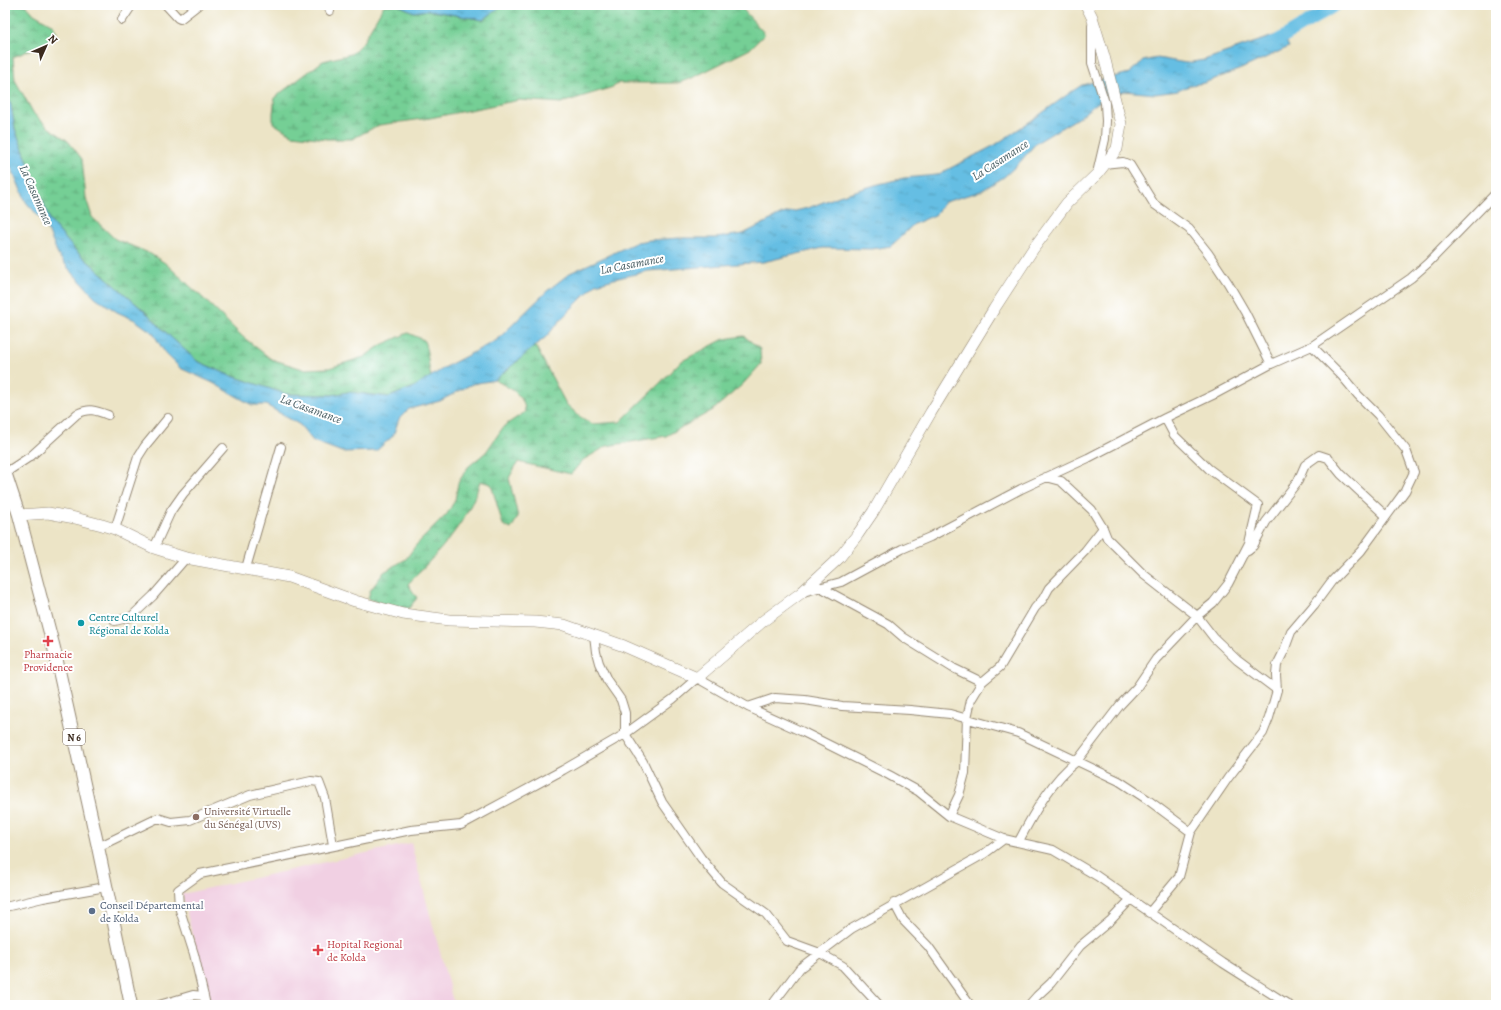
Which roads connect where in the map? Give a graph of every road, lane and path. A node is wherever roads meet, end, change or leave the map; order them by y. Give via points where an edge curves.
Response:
1 (132, 5) edge
2 (166, 5) edge
3 (198, 5) edge
4 (1086, 5) edge
5 (1092, 17) junction
6 (122, 20) dead end
7 (1100, 167) junction
8 (1496, 193) edge
9 (1312, 346) junction
10 (1271, 364) junction
11 (108, 415) dead end
12 (168, 418) dead end
13 (1165, 418) junction
14 (280, 447) dead end
15 (223, 448) dead end
16 (5, 472) edge
17 (1046, 477) junction
18 (19, 516) junction
19 (1386, 516) junction
20 (1103, 528) junction
21 (115, 529) junction
22 (154, 548) junction
23 (1244, 553) junction
24 (186, 558) junction
25 (246, 568) junction
26 (820, 588) junction
27 (801, 593) junction
28 (1197, 616) junction
29 (115, 621) dead end
30 (594, 635) junction
31 (697, 678) junction
32 (982, 682) junction
33 (1277, 690) junction
34 (748, 707) junction
35 (967, 718) junction
36 (625, 734) junction
37 (1077, 761) junction
38 (949, 816) junction
39 (1191, 832) junction
40 (1004, 839) junction
41 (1019, 842) junction
42 (333, 845) junction
43 (98, 848) junction
44 (106, 887) junction
45 (1130, 900) junction
46 (894, 903) junction
47 (5, 907) edge
48 (1149, 913) junction
49 (820, 952) junction
50 (204, 996) junction
51 (131, 1005) edge
52 (159, 1005) edge
53 (206, 1005) edge
54 (772, 1005) edge
55 (879, 1005) edge
56 (970, 1005) edge
57 (1029, 1005) edge
58 (1289, 1005) edge

1 - 6 street
2 - 3 street via 180,19
4 - 5 street
5 - 7 street via 1092,63 1105,103 1106,121
5 - 7 street via 1106,62 1120,124 1117,149
7 - 10 street via 1123,162 1130,165 1154,204 1189,228 1246,312
7 - 27 street via 1067,203 1033,248 858,534 838,558
8 - 9 street via 1411,278
9 - 10 street
9 - 19 street via 1378,415 1406,450 1414,472 1405,491
10 - 13 street
11 - 16 street via 96,410 86,410 77,414 31,456
12 - 21 street via 138,457
13 - 17 street
13 - 23 street via 1174,435 1209,469 1258,505
14 - 25 street
15 - 22 street via 171,511
16 - 18 main road, N 6
17 - 20 street via 1061,481 1092,510
17 - 26 street via 841,582
18 - 21 street via 48,513
18 - 43 main road, N 6 via 54,648
19 - 23 street via 1341,474 1328,458 1319,455 1305,465 1298,480 1266,522 1253,546
19 - 33 street via 1361,551 1331,582 1291,632 1277,665
20 - 28 street via 1108,538 1143,574
20 - 32 street via 1085,551 1049,588 1000,667
21 - 22 street
22 - 24 street
23 - 28 street via 1228,584 1213,603
24 - 25 street
24 - 29 street via 132,617
25 - 30 street via 289,577 355,601 419,618 551,623
26 - 27 street
26 - 32 street via 888,624 903,637 953,668
27 - 31 street via 763,621
28 - 33 street via 1214,638 1237,660
28 - 37 street via 1156,659 1137,687 1120,704
30 - 31 street
30 - 36 street via 599,663 621,700 625,713
31 - 34 street
31 - 36 street
32 - 35 street via 971,700
33 - 39 street via 1263,733
34 - 35 street via 775,698 950,714
34 - 38 street via 889,775 918,791
35 - 37 street via 1018,733
35 - 38 street via 965,773
36 - 42 street via 461,825 411,830
36 - 49 street via 643,762 662,802 722,883 766,914 787,941
37 - 39 street via 1119,781
37 - 41 street via 1070,766 1038,807
38 - 40 street
39 - 48 street via 1179,877
40 - 41 street
40 - 46 street via 984,854
41 - 45 street via 1053,850 1097,876
42 - 43 street via 320,782 311,781 250,794 190,820 170,822 158,818
42 - 50 street via 200,874 178,890 179,907
43 - 44 main road, N 6
44 - 47 street
44 - 51 main road, N 6
45 - 48 street
45 - 57 street via 1112,920 1080,946 1051,983
46 - 49 street via 851,929
46 - 56 street via 903,920 928,946
48 - 58 street
49 - 54 street via 800,968
49 - 55 street via 843,966
50 - 52 street via 193,996
50 - 53 street

